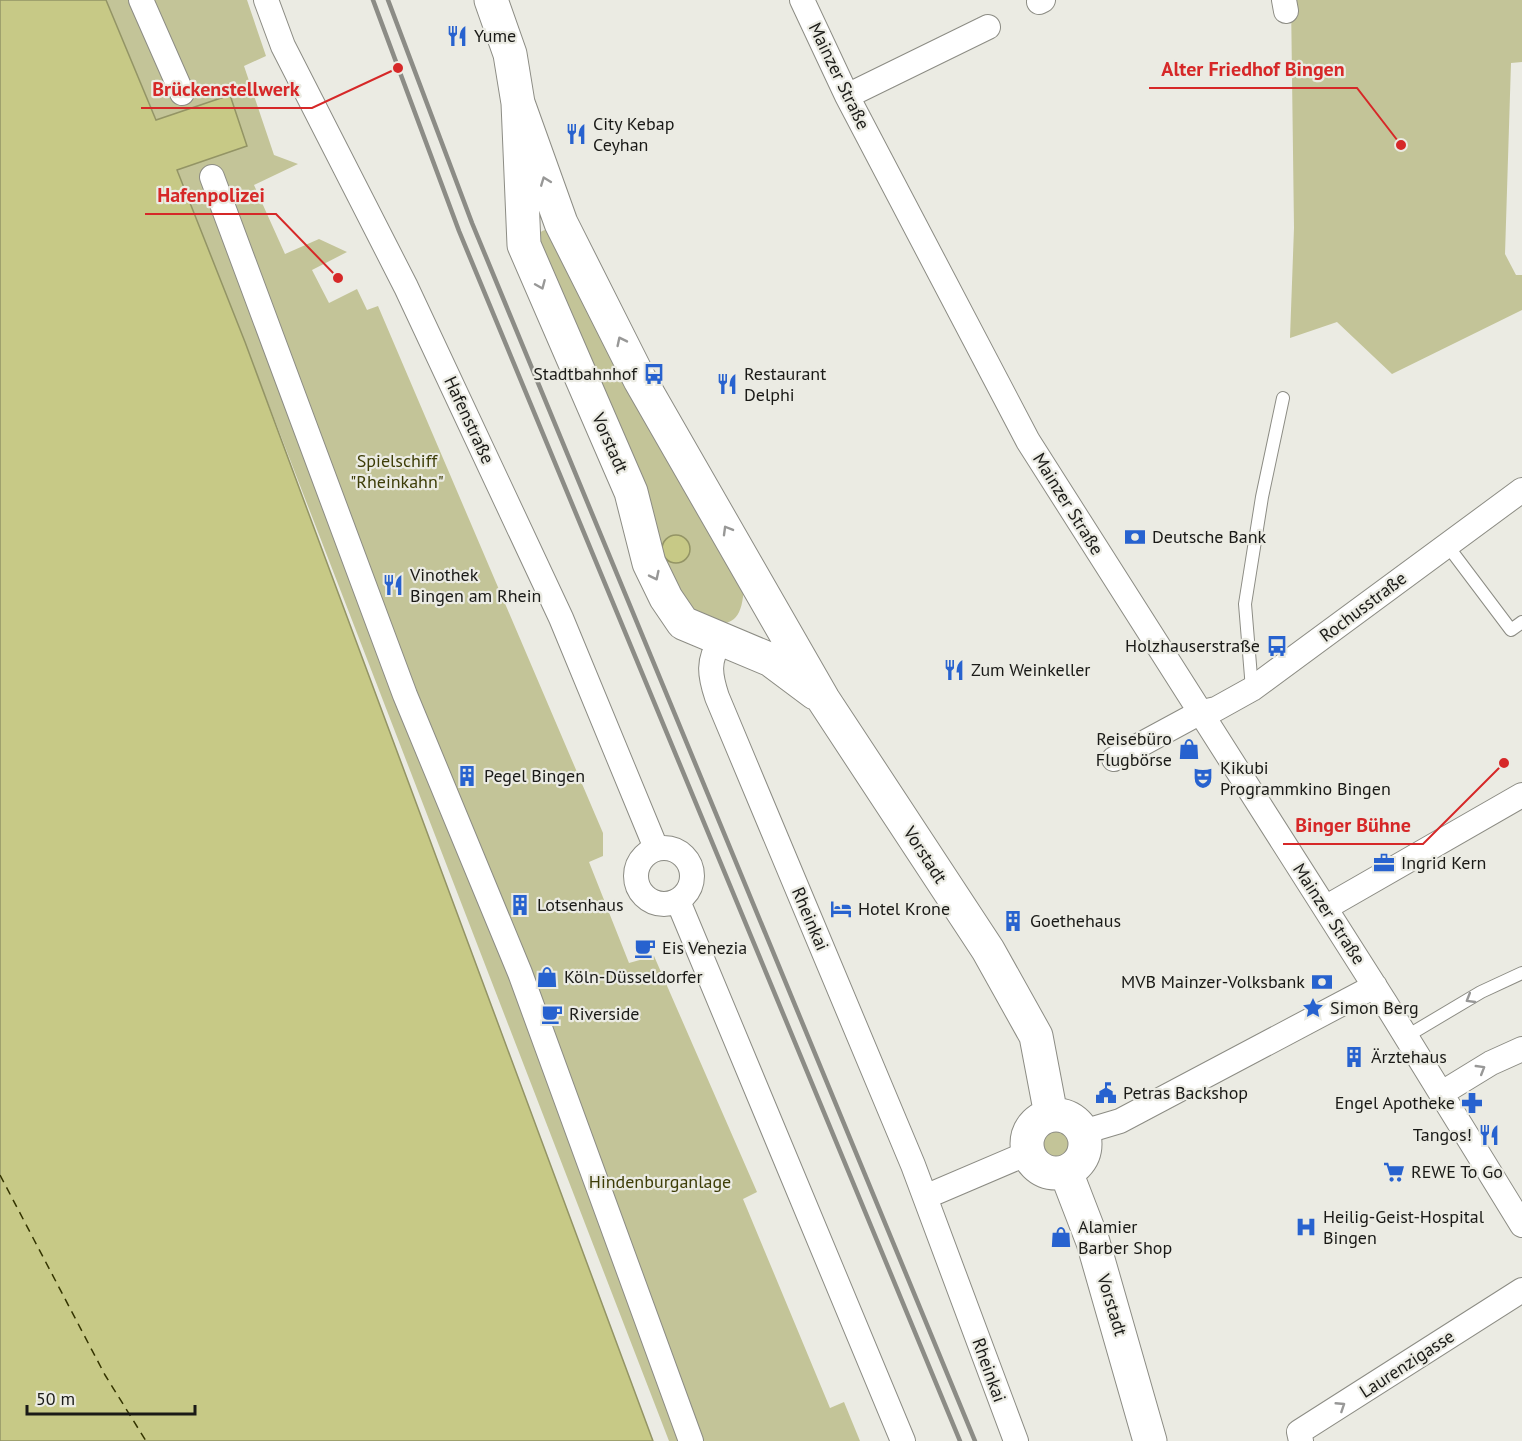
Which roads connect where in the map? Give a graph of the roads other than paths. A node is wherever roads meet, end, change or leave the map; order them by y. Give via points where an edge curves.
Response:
1 (141, 0) edge
2 (266, 0) edge
3 (491, 0) edge
4 (802, 0) edge
5 (988, 27) dead end
6 (182, 93) dead end
7 (847, 96) junction
8 (518, 103) junction
9 (212, 177) dead end
10 (561, 223) junction
11 (524, 244) junction
12 (1283, 398) dead end
13 (1522, 490) edge
14 (1447, 544) junction
15 (756, 580) junction
16 (1522, 622) edge
17 (721, 641) junction
18 (1252, 689) junction
19 (824, 699) junction
20 (1199, 713) junction
21 (1114, 759) dead end
22 (1522, 795) edge
23 (656, 848) junction
24 (678, 901) junction
25 (1325, 908) junction
26 (1522, 973) edge
27 (1375, 986) junction
28 (1407, 1036) junction
29 (1522, 1049) edge
30 (1442, 1093) junction
31 (1051, 1115) junction
32 (1083, 1132) junction
33 (1028, 1153) junction
34 (1066, 1172) junction
35 (925, 1197) junction
36 (1522, 1225) edge
37 (1522, 1290) edge
38 (691, 1441) edge
39 (903, 1441) edge
40 (1016, 1441) edge
41 (1150, 1441) edge
42 (1301, 1441) edge

1 - 6 street
2 - 23 street, Hafenstraße via 283,46 406,287 561,618
3 - 8 main road, Vorstadt via 510,54
4 - 7 street, Mainzer Straße
5 - 7 street
7 - 20 street, Mainzer Straße via 1028,441
10 -> 8 main road, Vorstadt
8 - 11 main road, Vorstadt
9 - 38 street via 405,695 520,973
10 - 11 main road via 543,220 531,230
15 -> 10 main road, Vorstadt via 640,380
11 -> 17 main road, Vorstadt via 631,492 648,562 683,623
12 - 18 lane via 1245,604
13 - 14 street, Rochusstraße
14 - 16 lane via 1511,630
14 - 18 street, Rochusstraße
15 - 17 main road via 760,611 751,628
15 - 19 main road, Vorstadt
17 - 19 main road, Vorstadt via 771,660
17 - 35 street, Rheinkai via 714,651 709,673 717,697
18 - 20 street, Rochusstraße via 1216,709
19 - 31 main road, Vorstadt via 988,950 1036,1036
20 - 21 street, Rochusstraße
20 - 25 street, Mainzer Straße
22 - 25 street
23 - 24 street via 675,849 689,861 690,888
23 - 24 street via 637,867 637,884 654,903
24 - 39 street
25 - 27 street, Mainzer Straße
26 -> 28 lane via 1481,992
27 - 28 street, Mainzer Straße
27 - 32 street via 1120,1121
28 - 30 street, Mainzer Straße
30 -> 29 street
30 - 36 street, Mainzer Straße
31 - 32 main road via 1066,1116
31 - 33 main road via 1032,1128
32 - 34 main road via 1086,1141 1081,1160
33 - 34 main road via 1039,1168 1056,1174
33 - 35 street
34 - 41 main road, Vorstadt via 1096,1253
35 - 40 street, Rheinkai
42 -> 37 street, Laurenzigasse via 1299,1432

